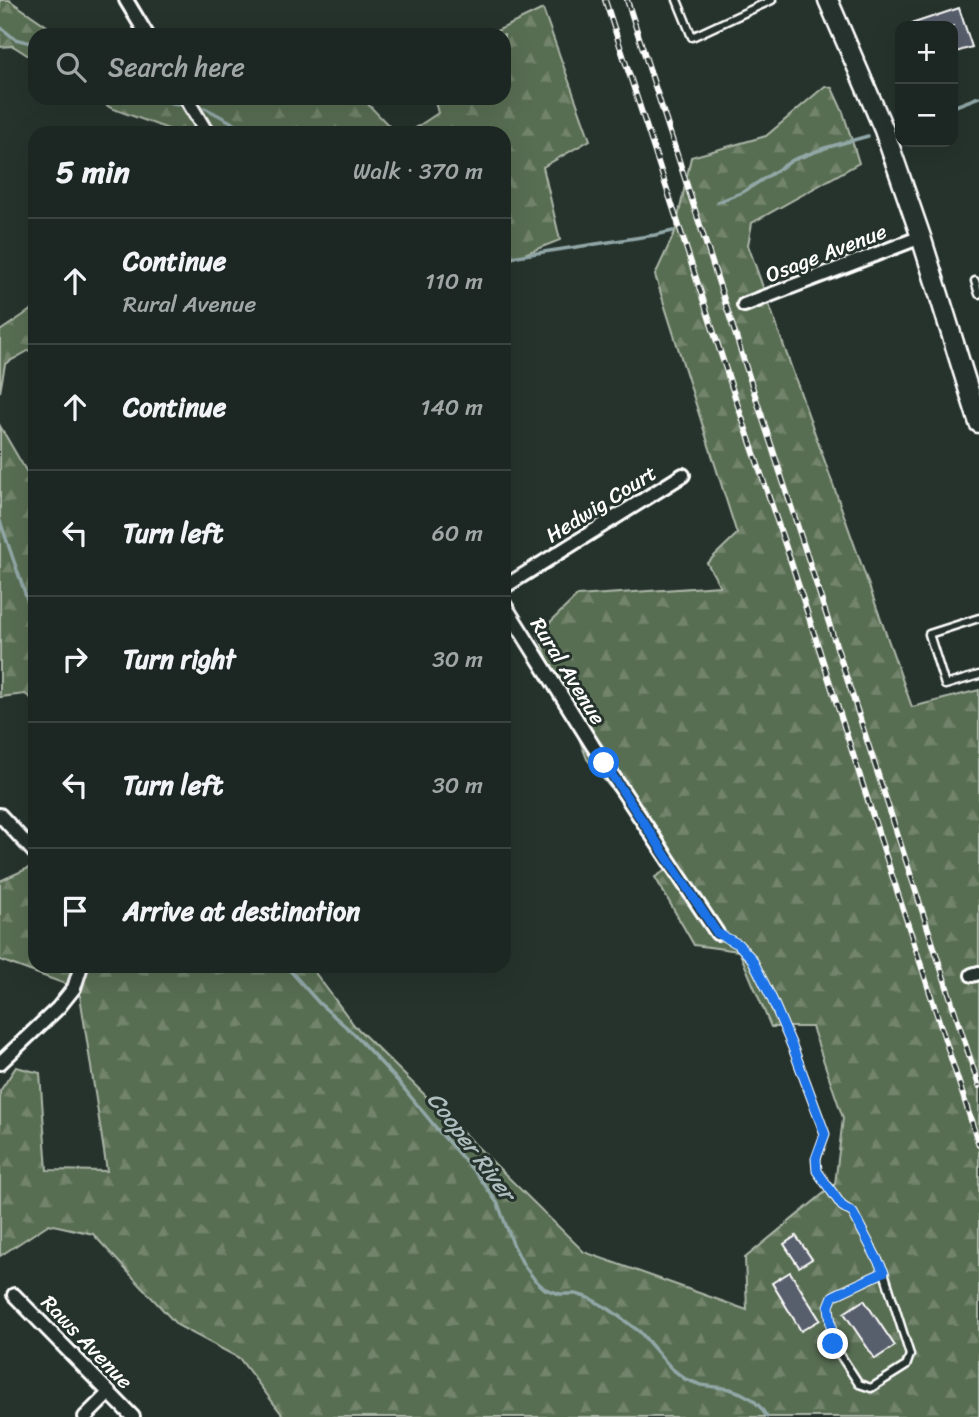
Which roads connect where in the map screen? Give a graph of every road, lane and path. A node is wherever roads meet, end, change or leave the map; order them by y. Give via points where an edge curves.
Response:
1 (126, 0) edge
2 (677, 0) edge
3 (772, 0) edge
4 (828, 0) edge
5 (144, 28) edge
6 (190, 105) edge
7 (203, 126) edge
8 (921, 237) junction
9 (975, 281) dead end
10 (979, 294) edge
11 (744, 305) dead end
12 (979, 423) edge
13 (683, 475) dead end
14 (511, 583) edge
15 (511, 615) edge
16 (979, 618) edge
17 (979, 675) edge
18 (0, 815) edge
19 (28, 845) edge
20 (717, 933) joint
21 (79, 973) edge
22 (0, 1063) edge
23 (884, 1272) junction
24 (13, 1295) dead end
25 (109, 1393) junction
26 (85, 1417) edge
27 (133, 1417) edge

1 - 5 street
2 - 3 lane via 692,37
4 - 8 main road via 884,130
6 - 7 street
8 - 11 street, Osage Avenue
8 - 12 main road
9 - 10 lane
13 - 14 street, Hedwig Court
15 - 20 street, Rural Avenue
16 - 17 lane via 929,634 945,685
18 - 19 street
20 - 23 lane via 738,944 752,959 772,999 825,1134 816,1158 817,1171 842,1206 853,1213
21 - 22 street via 74,988 58,1008
23 - 23 lane via 910,1354 906,1366 871,1388 859,1384 833,1344 829,1306 833,1296
24 - 25 street, Raws Avenue
25 - 26 street
25 - 27 street, Raws Avenue

